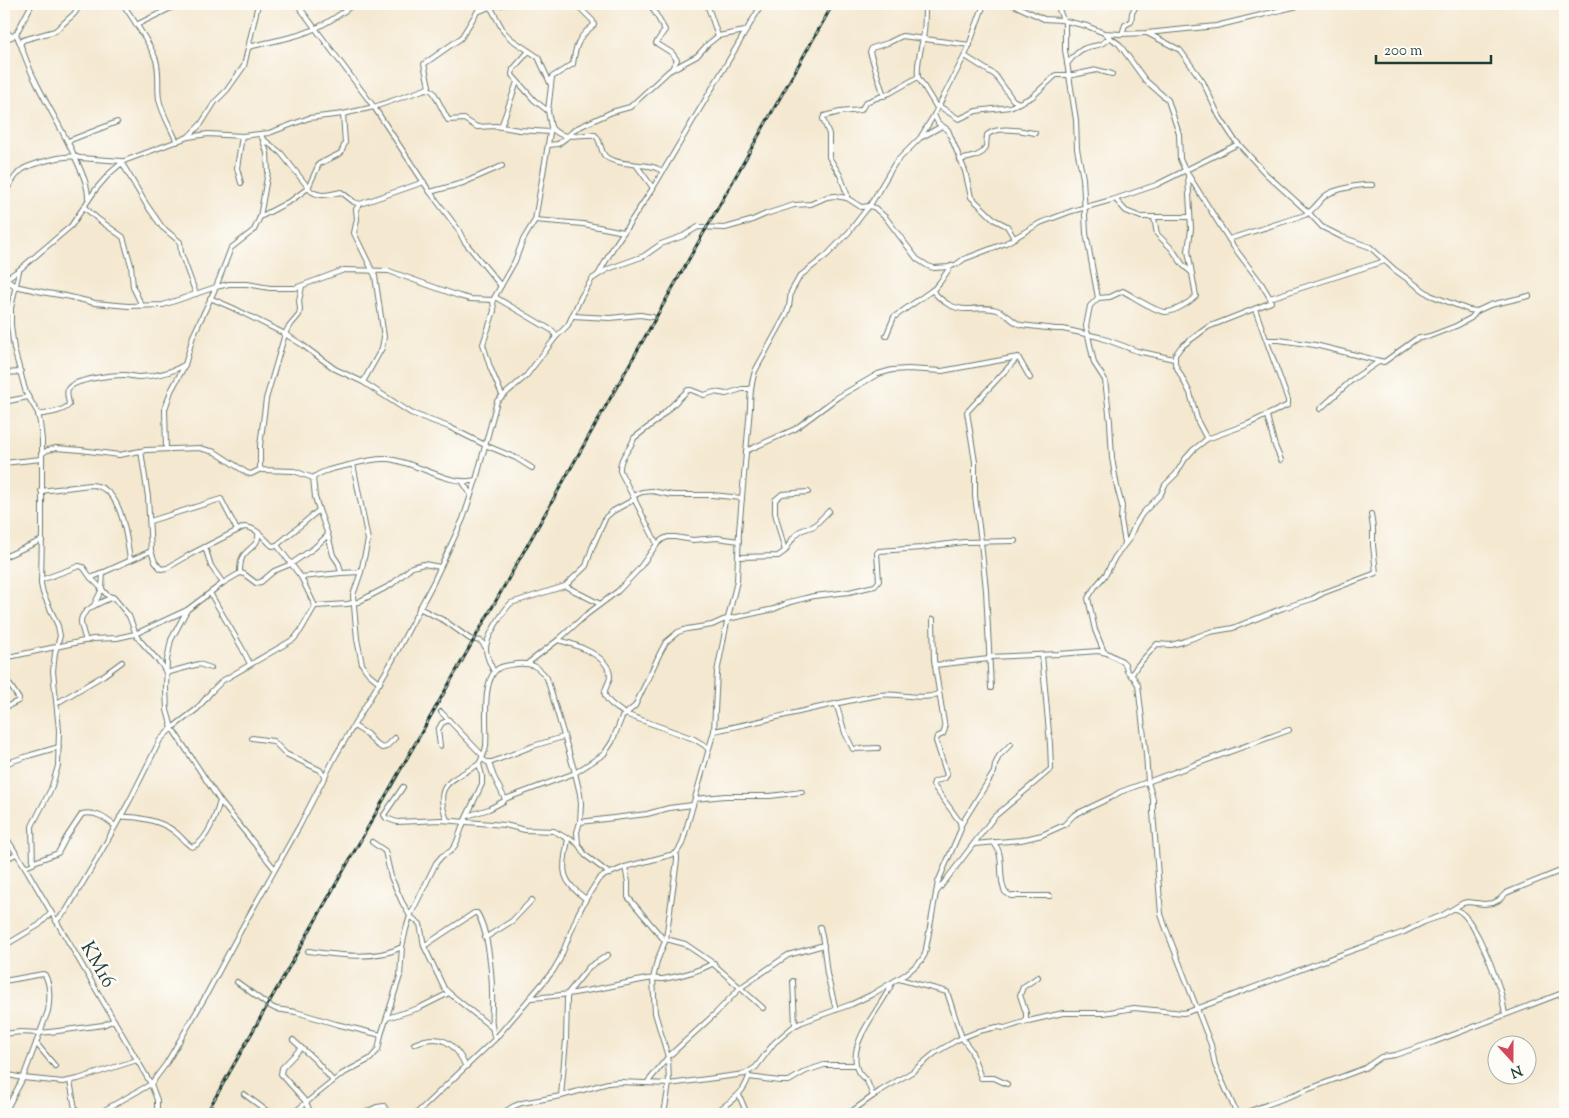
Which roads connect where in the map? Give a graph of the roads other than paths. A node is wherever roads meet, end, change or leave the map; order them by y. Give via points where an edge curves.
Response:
1 (32, 4) edge
2 (81, 4) edge
3 (122, 4) edge
4 (179, 4) edge
5 (258, 4) edge
6 (297, 4) edge
7 (354, 4) edge
8 (482, 4) edge
9 (507, 4) edge
10 (544, 4) edge
11 (565, 4) edge
12 (576, 4) edge
13 (650, 4) edge
14 (707, 4) edge
15 (762, 4) edge
16 (925, 4) edge
17 (984, 4) edge
18 (1012, 4) edge
19 (1056, 4) edge
20 (1137, 4) edge
21 (1284, 4) edge
22 (1306, 4) edge
23 (490, 5) edge
24 (1286, 9) junction
25 (478, 12) junction
26 (1064, 21) junction
27 (136, 25) junction
28 (315, 28) junction
29 (4, 29) edge
30 (745, 31) junction
31 (1104, 33) junction
32 (1147, 33) junction
33 (1122, 34) junction
34 (14, 36) junction
35 (718, 36) junction
36 (1110, 37) junction
37 (922, 40) junction
38 (4, 41) edge
39 (22, 44) junction
40 (970, 45) junction
41 (249, 47) junction
42 (529, 50) junction
43 (965, 56) junction
44 (1067, 64) junction
45 (669, 71) junction
46 (1112, 74) dead end
47 (1069, 75) junction
48 (918, 77) junction
49 (517, 82) junction
50 (550, 82) junction
51 (426, 89) junction
52 (884, 96) junction
53 (1019, 102) junction
54 (374, 107) junction
55 (938, 107) junction
56 (548, 111) junction
57 (343, 114) junction
58 (934, 115) junction
59 (117, 122) dead end
60 (200, 124) junction
61 (942, 126) junction
62 (501, 127) junction
63 (551, 130) junction
64 (1035, 133) dead end
65 (208, 134) junction
66 (569, 135) junction
67 (242, 136) junction
68 (262, 136) junction
69 (188, 137) junction
70 (920, 138) junction
71 (68, 140) junction
72 (177, 142) junction
73 (1238, 144) junction
74 (548, 145) junction
75 (74, 156) junction
76 (960, 160) junction
77 (123, 162) junction
78 (502, 166) dead end
79 (637, 166) junction
80 (663, 171) junction
81 (1187, 172) junction
82 (424, 182) junction
83 (241, 183) dead end
84 (1372, 185) dead end
85 (308, 188) junction
86 (653, 188) junction
87 (430, 192) junction
88 (4, 194) edge
89 (847, 198) junction
90 (88, 199) junction
91 (1115, 199) junction
92 (360, 204) junction
93 (870, 206) junction
94 (84, 207) junction
95 (1085, 207) junction
96 (1309, 213) junction
97 (260, 217) junction
98 (1190, 217) junction
99 (1154, 218) junction
100 (535, 220) junction
101 (624, 232) junction
102 (1014, 238) junction
103 (1229, 239) junction
104 (1385, 261) junction
105 (951, 266) junction
106 (19, 270) junction
107 (372, 270) junction
108 (1192, 273) junction
109 (598, 275) junction
110 (5, 279) edge
111 (15, 286) junction
112 (302, 286) junction
113 (501, 286) junction
114 (216, 287) junction
115 (932, 290) junction
116 (196, 294) junction
117 (1529, 296) dead end
118 (210, 298) junction
119 (494, 298) junction
120 (1098, 298) junction
121 (1270, 298) junction
122 (142, 306) junction
123 (1255, 309) junction
124 (1477, 311) junction
125 (572, 316) junction
126 (654, 317) dead end
127 (563, 330) junction
128 (552, 331) junction
129 (285, 334) junction
130 (1087, 335) junction
131 (886, 336) dead end
132 (556, 337) junction
133 (1267, 340) junction
134 (1018, 357) junction
135 (1174, 359) junction
136 (1380, 361) junction
137 (185, 364) junction
138 (21, 372) junction
139 (172, 372) junction
140 (4, 373) edge
141 (1030, 378) dead end
142 (363, 382) junction
143 (174, 384) junction
144 (751, 389) junction
145 (502, 395) junction
146 (28, 397) junction
147 (4, 402) edge
148 (1320, 409) dead end
149 (38, 415) junction
150 (1267, 416) junction
151 (1207, 439) junction
152 (485, 445) junction
153 (166, 449) junction
154 (141, 451) junction
155 (746, 451) junction
156 (41, 454) junction
157 (41, 459) junction
158 (1281, 460) dead end
159 (4, 463) edge
160 (353, 464) junction
161 (532, 468) dead end
162 (261, 469) junction
163 (313, 478) junction
164 (476, 480) junction
165 (462, 481) junction
166 (42, 491) junction
167 (808, 492) dead end
168 (471, 495) junction
169 (634, 498) junction
170 (742, 498) junction
171 (319, 510) junction
172 (829, 511) dead end
173 (1371, 514) dead end
174 (150, 521) junction
175 (237, 530) junction
176 (258, 533) junction
177 (328, 535) junction
178 (42, 540) junction
179 (739, 541) junction
180 (1015, 541) dead end
181 (981, 542) junction
182 (1126, 543) junction
183 (657, 544) junction
184 (276, 545) junction
185 (206, 547) junction
186 (151, 551) junction
187 (785, 552) junction
188 (4, 557) edge
189 (739, 557) junction
190 (130, 559) junction
191 (291, 564) junction
192 (440, 567) junction
193 (102, 572) junction
194 (361, 572) junction
195 (240, 573) junction
196 (341, 573) junction
197 (301, 577) junction
198 (91, 578) junction
199 (41, 580) junction
200 (223, 583) junction
201 (565, 586) junction
202 (102, 589) junction
203 (210, 593) junction
204 (113, 597) junction
205 (354, 603) junction
206 (600, 604) junction
207 (94, 605) junction
208 (315, 606) junction
209 (419, 608) junction
210 (186, 610) junction
211 (933, 619) dead end
212 (728, 620) junction
213 (135, 634) junction
214 (558, 640) junction
215 (86, 641) junction
216 (57, 646) junction
217 (486, 648) junction
218 (1104, 652) junction
219 (1042, 655) junction
220 (4, 658) edge
221 (989, 658) junction
222 (122, 662) dead end
223 (528, 663) junction
224 (250, 664) junction
225 (935, 665) junction
226 (211, 668) dead end
227 (494, 672) junction
228 (166, 673) junction
229 (4, 676) edge
230 (1131, 676) junction
231 (380, 683) junction
232 (991, 688) dead end
233 (939, 693) junction
234 (57, 702) junction
235 (836, 703) junction
236 (4, 708) edge
237 (442, 712) dead end
238 (626, 714) junction
239 (449, 720) junction
240 (354, 726) junction
241 (172, 728) junction
242 (1289, 730) dead end
243 (714, 731) junction
244 (563, 737) junction
245 (252, 738) dead end
246 (395, 738) dead end
247 (1011, 744) dead end
248 (440, 746) dead end
249 (59, 747) junction
250 (878, 748) dead end
251 (708, 749) junction
252 (483, 757) junction
253 (489, 763) junction
254 (4, 764) edge
255 (479, 764) junction
256 (575, 773) junction
257 (325, 778) junction
258 (1148, 782) junction
259 (403, 787) dead end
260 (802, 792) dead end
261 (505, 799) junction
262 (695, 799) junction
263 (220, 801) junction
264 (693, 805) junction
265 (467, 816) junction
266 (120, 817) junction
267 (447, 820) junction
268 (464, 822) junction
269 (580, 822) junction
270 (961, 825) junction
271 (115, 826) junction
272 (578, 827) junction
273 (4, 834) edge
274 (569, 839) junction
275 (372, 842) dead end
276 (993, 842) junction
277 (578, 844) junction
278 (974, 844) junction
279 (16, 854) junction
280 (674, 854) junction
281 (4, 860) edge
282 (34, 862) junction
283 (25, 867) junction
284 (274, 868) junction
285 (625, 868) junction
286 (1565, 869) edge
287 (610, 874) junction
288 (935, 895) junction
289 (1050, 896) dead end
290 (586, 899) junction
291 (532, 900) dead end
292 (1452, 910) junction
293 (51, 913) junction
294 (410, 916) junction
295 (56, 921) junction
296 (820, 927) dead end
297 (485, 938) junction
298 (666, 940) junction
299 (824, 945) junction
300 (4, 946) edge
301 (424, 946) junction
302 (402, 947) junction
303 (308, 951) dead end
304 (608, 955) dead end
305 (714, 963) junction
306 (1038, 977) dead end
307 (654, 979) junction
308 (899, 979) junction
309 (4, 981) edge
310 (793, 981) dead end
311 (237, 982) dead end
312 (892, 983) junction
313 (740, 988) junction
314 (1565, 992) edge
315 (449, 993) junction
316 (568, 993) junction
317 (530, 998) junction
318 (763, 1008) dead end
319 (1197, 1009) junction
320 (836, 1010) junction
321 (1505, 1014) junction
322 (387, 1018) junction
323 (114, 1020) junction
324 (1026, 1021) junction
325 (796, 1025) junction
326 (491, 1027) junction
327 (40, 1032) junction
328 (4, 1034) edge
329 (381, 1035) junction
330 (962, 1038) junction
331 (495, 1039) junction
332 (293, 1040) dead end
333 (36, 1043) junction
334 (414, 1044) dead end
335 (301, 1048) junction
336 (668, 1057) junction
337 (137, 1060) junction
338 (856, 1065) junction
339 (56, 1066) dead end
340 (466, 1067) junction
341 (751, 1071) junction
342 (4, 1074) edge
343 (749, 1077) junction
344 (23, 1078) junction
345 (70, 1081) junction
346 (333, 1081) junction
347 (647, 1083) junction
348 (151, 1084) junction
349 (669, 1084) junction
350 (1007, 1084) dead end
351 (244, 1094) dead end
352 (739, 1095) junction
353 (561, 1096) junction
354 (873, 1096) junction
355 (306, 1102) junction
356 (4, 1114) edge
357 (76, 1114) edge
358 (97, 1114) edge
359 (157, 1114) edge
360 (271, 1114) edge
361 (292, 1114) edge
362 (311, 1114) edge
363 (361, 1114) edge
364 (388, 1114) edge
365 (416, 1114) edge
366 (501, 1114) edge
367 (664, 1114) edge
368 (713, 1114) edge
369 (747, 1114) edge
370 (848, 1114) edge
371 (1238, 1114) edge
372 (1242, 1114) edge

1 - 34 street
2 - 39 street via 55,31
3 - 27 street
4 - 27 street
5 - 41 street
6 - 28 street
7 - 28 street
8 - 25 street
9 - 23 street
10 - 11 street
12 - 50 street via 594,25 578,43 573,64 553,76
13 - 45 street via 665,30 656,43 677,60
14 - 35 street
15 - 30 street
16 - 37 street
17 - 40 street
18 - 26 street via 1044,19
19 - 26 street
20 - 33 street via 1131,22 1125,25
21 - 24 street
22 - 24 street
23 - 25 street
23 - 42 street via 504,32
24 - 32 street via 1216,26
25 - 51 street via 461,38 424,64 429,86
26 - 31 street
26 - 44 street
27 - 72 street via 156,60 162,109
28 - 41 street via 294,37
28 - 54 street
29 - 34 street
30 - 35 street
30 - 80 street
31 - 33 street
31 - 36 street
32 - 33 street
32 - 73 street via 1180,50 1203,82 1219,116
34 - 38 street
34 - 39 street
35 - 45 street via 697,56
36 - 44 street via 1098,46 1081,50
36 - 81 street via 1145,80 1170,103 1180,139 1180,159
37 - 40 street
37 - 48 street
37 - 52 street via 902,36 870,49
39 - 71 street via 34,78
40 - 43 street
41 - 60 street via 237,78
42 - 49 street via 512,71
42 - 50 street via 538,56
43 - 53 street via 995,75 1013,100
43 - 55 street
44 - 47 street
45 - 66 street via 630,107 612,112
46 - 47 street via 1097,70
47 - 53 street via 1056,75 1037,93
47 - 95 street
48 - 52 street
48 - 55 street
49 - 56 street
49 - 62 street
50 - 56 street
51 - 54 street
51 - 62 street via 434,93 448,120 464,119 478,127
52 - 89 street via 866,102 861,110 823,117 829,134 829,157 840,175
53 - 55 street via 1008,108 975,111 959,119
54 - 57 street
54 - 82 street
55 - 58 street
56 - 63 street
57 - 68 street via 310,118
57 - 85 street via 343,151 319,164
58 - 61 street
58 - 70 street
59 - 71 street
60 - 65 street
60 - 69 street
61 - 70 street
61 - 76 street via 948,130
62 - 63 street
63 - 66 street
63 - 74 street
64 - 76 street via 992,131 987,135 983,152
65 - 67 street
65 - 69 street
66 - 74 street via 558,144
66 - 79 street via 595,134 606,156
67 - 68 street
67 - 83 street via 236,168
68 - 85 street via 281,153
68 - 97 street via 268,172
69 - 72 street
70 - 93 street via 895,163
71 - 75 street
72 - 77 street
73 - 81 street
73 - 96 street
74 - 100 street
75 - 77 street
75 - 88 street via 40,162 23,169
75 - 90 street
76 - 102 street via 967,174 971,197 995,220 1007,226
77 - 90 street
77 - 116 street via 162,227 180,242
78 - 87 street via 463,183
79 - 80 street
79 - 86 street
80 - 86 street
81 - 91 street
81 - 98 street
81 - 103 street
82 - 87 street
82 - 92 street
84 - 96 street via 1332,193
85 - 92 street via 322,196 344,193
85 - 97 street
86 - 101 street
87 - 113 street
89 - 93 street via 861,207
89 - 109 street via 827,197 811,204 794,205 725,228 698,227 661,244 644,256
90 - 94 street
91 - 95 street
91 - 99 street via 1130,213
92 - 107 street via 356,209 354,233
93 - 105 street via 886,218 917,259 934,268
93 - 144 street via 839,244 795,283 789,308 760,360
94 - 106 street via 70,226
94 - 122 street via 123,237 133,287
95 - 102 street via 1040,223
95 - 120 street via 1086,233
96 - 103 street
96 - 104 street via 1328,231 1366,244
97 - 114 street via 254,230 231,248
98 - 99 street
98 - 108 street via 1188,251
99 - 108 street via 1157,234
100 - 101 street
100 - 113 street
101 - 109 street
102 - 105 street
103 - 121 street
104 - 121 street
104 - 124 street via 1430,295
105 - 115 street
106 - 110 street
106 - 111 street
107 - 112 street via 340,270
107 - 119 street via 395,272 470,299
107 - 142 street via 384,341
108 - 120 street via 1196,296 1170,311 1163,311 1123,291
109 - 125 street via 588,286
110 - 111 street
111 - 122 street via 102,304
111 - 138 street via 11,325
112 - 114 street via 278,288 238,284
112 - 129 street via 299,315
113 - 119 street
114 - 116 street
114 - 118 street
115 - 130 street via 940,300 956,308 988,308 1004,313 1021,325
115 - 131 street via 894,317
116 - 122 street via 164,306
117 - 124 street
118 - 129 street
118 - 137 street
119 - 128 street
119 - 145 street via 494,311 483,344
120 - 130 street via 1090,306
121 - 123 street via 1269,304
123 - 133 street
123 - 135 street via 1208,327 1181,347
124 - 136 street via 1462,324 1418,338 1386,361
125 - 126 street
125 - 127 street
127 - 128 street
127 - 132 street
128 - 132 street
129 - 142 street via 335,369
129 - 162 street via 266,399 260,446
130 - 135 street
130 - 182 street via 1094,363 1105,380 1112,458
132 - 145 street via 526,376
133 - 136 street via 1314,345
133 - 150 street via 1289,403
134 - 141 street
134 - 155 street via 942,371 908,369 878,374 838,397 795,429
134 - 181 street via 967,412 975,462 975,496
135 - 151 street
136 - 148 street via 1353,379
137 - 139 street
137 - 143 street
138 - 140 street
138 - 146 street
139 - 143 street
139 - 149 street via 139,377 116,375 78,383 67,392 68,407
142 - 152 street via 411,413
143 - 153 street via 165,409
144 - 155 street
144 - 169 street via 704,395 688,390 634,438 620,464 620,471
145 - 152 street via 497,401
146 - 147 street
146 - 149 street
149 - 156 street
150 - 151 street
150 - 158 street
151 - 182 street via 1189,455 1142,514
152 - 161 street
152 - 164 street
153 - 154 street
153 - 162 street via 206,449 247,474
154 - 156 street via 119,455 56,448
154 - 174 street
155 - 170 street
156 - 157 street
157 - 159 street
157 - 166 street
160 - 163 street
160 - 165 street via 390,459
160 - 194 street via 368,540
162 - 163 street via 294,471
163 - 171 street
164 - 165 street
164 - 168 street
165 - 168 street
166 - 178 street
166 - 190 street via 90,485 105,489 121,513
167 - 187 street via 782,494 775,500
168 - 192 street
169 - 170 street via 642,492 652,491
169 - 183 street
169 - 201 street via 606,517 586,566
170 - 179 street
171 - 177 street
171 - 184 street
172 - 187 street via 814,526 800,531
173 - 230 street via 1376,573 1233,628 1182,642 1157,644
174 - 175 street via 221,499
174 - 186 street
175 - 176 street via 248,526
175 - 185 street
176 - 184 street via 271,545
176 - 195 street via 257,542 241,559
177 - 191 street
177 - 196 street
178 - 188 street
178 - 199 street
179 - 183 street via 668,537
179 - 189 street
180 - 181 street
181 - 212 street via 879,551 879,581 875,586 814,596
181 - 221 street
182 - 218 street via 1088,598 1094,630
183 - 206 street via 628,580
184 - 191 street
185 - 186 street via 165,569 158,566
185 - 200 street via 211,566
186 - 190 street
187 - 189 street via 778,556
189 - 212 street
190 - 193 street
191 - 195 street via 274,571 259,583
191 - 197 street
192 - 205 street via 424,564 412,567 391,584
192 - 209 street
193 - 198 street
193 - 202 street
194 - 196 street
194 - 205 street via 353,595
195 - 200 street
196 - 197 street
197 - 208 street
198 - 199 street via 79,566
198 - 202 street
199 - 216 street via 42,593 59,630
200 - 203 street
201 - 206 street
201 - 217 street via 511,603
202 - 204 street
202 - 207 street
203 - 210 street
203 - 224 street
204 - 207 street
204 - 213 street via 130,616
205 - 208 street
205 - 231 street via 362,664
206 - 214 street
207 - 215 street via 82,617
208 - 224 street via 294,639
209 - 217 street via 470,639 481,641
209 - 231 street
210 - 213 street
210 - 228 street via 171,640
211 - 225 street
212 - 238 street via 687,629 672,636 654,662 635,706
212 - 243 street via 716,679
213 - 215 street
213 - 228 street
214 - 223 street
214 - 238 street via 602,661 610,674 605,695
215 - 216 street
216 - 220 street
216 - 234 street via 53,670
217 - 227 street
218 - 219 street
218 - 230 street via 1122,661
219 - 221 street
219 - 278 street via 1051,769 994,817
221 - 225 street
221 - 232 street
222 - 234 street
223 - 227 street via 508,665
223 - 244 street via 547,678
224 - 241 street via 222,681 197,709
225 - 233 street
226 - 228 street via 199,664
227 - 252 street via 488,689
228 - 241 street via 167,710
229 - 236 street via 19,699
230 - 258 street via 1138,686
231 - 240 street
233 - 235 street via 928,697 881,695
233 - 270 street via 945,729 936,741 947,775 933,785
234 - 249 street
235 - 243 street
235 - 250 street via 853,749
237 - 239 street
238 - 251 street via 694,739
238 - 256 street via 620,720 608,749
239 - 248 street via 438,730
239 - 252 street
240 - 246 street via 382,748
240 - 257 street
241 - 263 street
241 - 266 street via 160,740
242 - 258 street
243 - 251 street
244 - 253 street
244 - 256 street
245 - 257 street via 273,741 283,752 320,770
247 - 270 street via 996,760 994,772
249 - 254 street
249 - 282 street via 54,781 32,826
251 - 262 street
252 - 253 street
252 - 255 street
253 - 261 street
255 - 265 street via 482,784
255 - 267 street via 444,787 441,799
256 - 261 street
256 - 269 street via 581,804
257 - 284 street
258 - 276 street via 1120,792 1042,835
258 - 319 street via 1153,799 1161,914
259 - 267 street via 384,815 386,818 400,822
260 - 262 street
261 - 265 street via 489,809
262 - 264 street
263 - 266 street via 210,828 199,844 192,847 161,824 135,817
263 - 284 street
264 - 269 street
264 - 280 street via 682,844
265 - 268 street
266 - 271 street
267 - 268 street
268 - 274 street via 554,831
268 - 294 street via 456,844 436,863
269 - 272 street
270 - 288 street
271 - 282 street via 98,815 82,814 58,853
271 - 295 street via 66,911
272 - 274 street
272 - 277 street
273 - 279 street, KM16
274 - 277 street
274 - 290 street via 564,873 571,887
275 - 294 street via 385,851 391,877
276 - 278 street
276 - 289 street via 999,850 1005,892 1011,896
277 - 287 street via 585,855
278 - 288 street
279 - 281 street
279 - 283 street, KM16
280 - 285 street
280 - 298 street via 677,860
282 - 283 street
283 - 293 street, KM16
284 - 348 street via 204,999
285 - 287 street
285 - 298 street via 628,897
286 - 292 street via 1506,894 1496,902 1466,902
287 - 290 street via 598,880
288 - 308 street via 924,954 915,967
290 - 317 street via 556,966
291 - 297 street via 512,921
292 - 319 street via 1404,932
292 - 321 street via 1460,911 1479,938 1498,985
293 - 295 street, KM16
293 - 300 street via 39,925
294 - 301 street via 420,924
294 - 302 street
295 - 323 street, KM16
296 - 299 street
297 - 301 street via 480,918 474,913
297 - 326 street via 492,992
298 - 305 street via 685,944
298 - 307 street
299 - 313 street via 788,955
299 - 320 street
301 - 315 street
302 - 303 street via 378,955
302 - 322 street via 400,976
304 - 316 street via 589,967
305 - 307 street via 687,974
305 - 313 street
306 - 324 street via 1023,987 1020,995
307 - 316 street
307 - 336 street via 655,1013
308 - 312 street
308 - 330 street via 947,992
309 - 327 street via 46,975 50,1002
310 - 325 street
311 - 329 street via 276,1009
312 - 320 street
312 - 338 street via 860,1036
313 - 318 street
313 - 336 street
314 - 321 street
315 - 322 street via 419,1008
315 - 326 street
316 - 317 street
316 - 353 street
317 - 331 street
319 - 324 street via 1183,1013 1134,1008 1104,1013 1063,1013
319 - 371 street via 1215,1065
320 - 325 street
321 - 372 street via 1434,1042 1381,1058 1365,1068
322 - 329 street
323 - 327 street via 103,1025
323 - 337 street, KM16
324 - 330 street
325 - 341 street via 774,1043
326 - 331 street
327 - 328 street
327 - 333 street
329 - 346 street via 378,1050 370,1059
330 - 350 street via 971,1050 981,1078 994,1078
330 - 354 street
331 - 340 street
332 - 335 street
333 - 339 street
333 - 344 street
334 - 340 street via 440,1039 459,1053
335 - 346 street
335 - 355 street via 282,1068 281,1074
336 - 347 street
336 - 349 street
337 - 345 street
337 - 348 street, KM16
338 - 343 street via 824,1065 789,1081
338 - 354 street
340 - 365 street
341 - 343 street
341 - 349 street
342 - 344 street
343 - 352 street
344 - 345 street
344 - 356 street
345 - 357 street
346 - 355 street
347 - 349 street
347 - 353 street via 608,1083
348 - 358 street
348 - 359 street, KM16 via 157,1100
349 - 367 street
351 - 360 street
352 - 368 street
352 - 369 street
353 - 366 street via 522,1103
354 - 370 street
355 - 361 street
355 - 362 street
363 - 364 street via 384,1106

